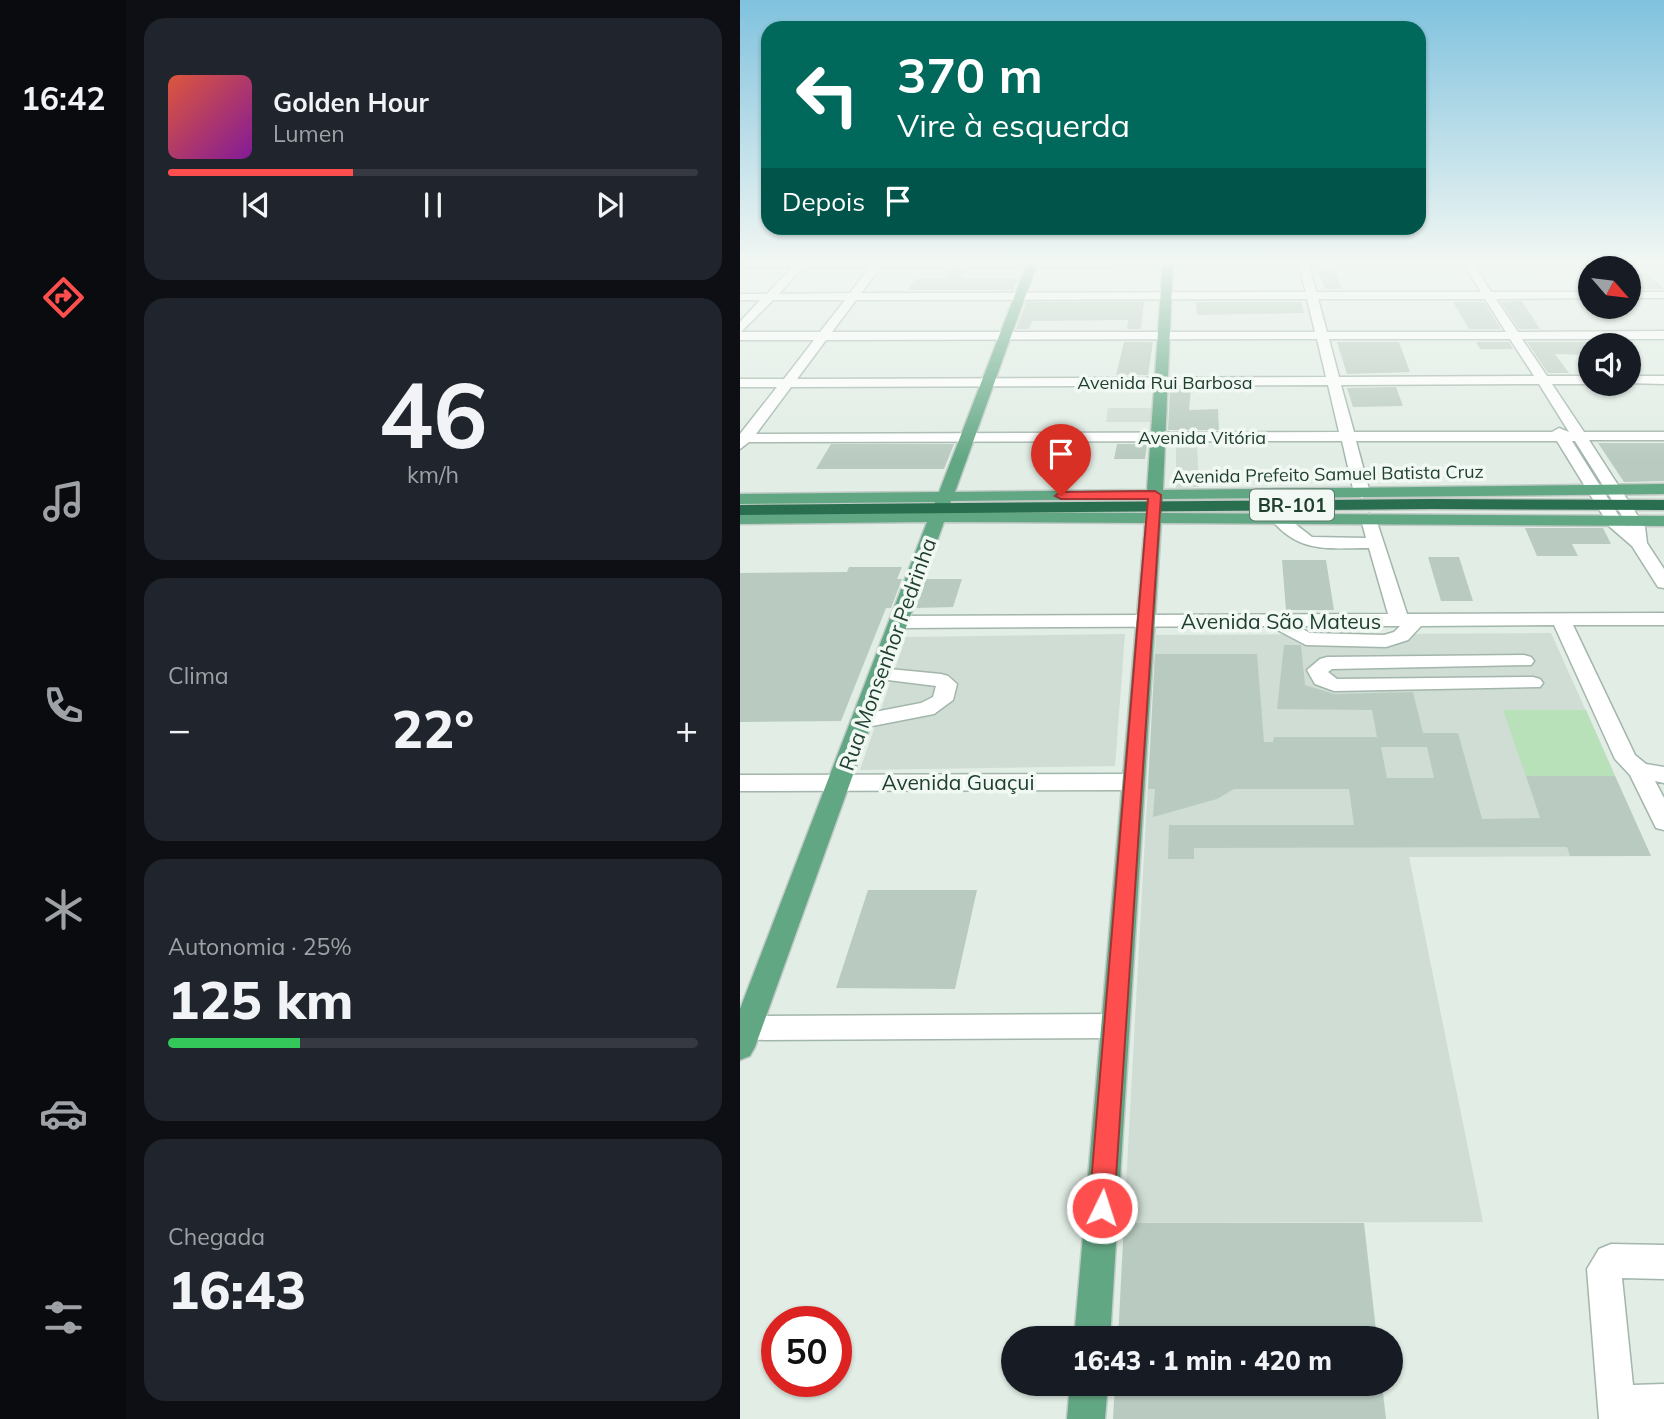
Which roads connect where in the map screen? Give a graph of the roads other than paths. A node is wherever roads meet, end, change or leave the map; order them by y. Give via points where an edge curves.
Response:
1 (830, 327) edge
2 (1008, 327) edge
3 (1164, 327) edge
4 (1320, 327) edge
5 (1501, 327) edge
6 (1005, 335) junction
7 (1164, 335) junction
8 (1322, 335) junction
9 (1506, 335) junction
10 (1664, 335) edge
11 (740, 336) edge
12 (823, 336) junction
13 (1578, 380) edge
14 (1641, 380) edge
15 (1664, 380) edge
16 (1527, 381) junction
17 (1542, 381) junction
18 (1161, 382) junction
19 (1334, 382) junction
20 (740, 383) edge
21 (787, 383) junction
22 (988, 383) junction
23 (1542, 404) dead end
24 (1558, 430) junction
25 (1348, 436) junction
26 (1578, 436) junction
27 (1664, 436) edge
28 (1158, 437) junction
29 (968, 438) junction
30 (742, 440) edge
31 (1612, 488) junction
32 (1593, 489) junction
33 (1664, 489) edge
34 (1334, 494) junction
35 (1362, 494) junction
36 (740, 499) edge
37 (1431, 504) junction
38 (1475, 504) junction
39 (1605, 505) junction
40 (1624, 505) junction
41 (1664, 505) edge
42 (941, 507) junction
43 (1154, 507) junction
44 (740, 510) edge
45 (740, 519) edge
46 (800, 519) junction
47 (1279, 519) junction
48 (1369, 519) junction
49 (1548, 520) junction
50 (1614, 521) junction
51 (1634, 521) junction
52 (1664, 521) edge
53 (1639, 543) junction
54 (1376, 544) junction
55 (1664, 583) edge
56 (1664, 619) edge
57 (1408, 620) junction
58 (1561, 620) junction
59 (1145, 621) junction
60 (1275, 621) junction
61 (899, 622) junction
62 (1372, 640) junction
63 (1405, 660) junction
64 (1524, 660) dead end
65 (879, 674) junction
66 (1533, 683) dead end
67 (1411, 684) junction
68 (862, 721) junction
69 (1652, 774) edge
70 (1133, 782) junction
71 (740, 783) edge
72 (839, 783) junction
73 (1664, 822) edge
74 (1115, 1026) junction
75 (742, 1034) edge
76 (1664, 1262) edge
77 (1093, 1326) edge
78 (1088, 1396) edge
79 (1664, 1403) edge
80 (1617, 1411) edge
81 (1086, 1419) edge

1 - 12 street
2 - 6 main road, Rua Monsenhor Pedrinha
3 - 7 main road
4 - 8 street
5 - 9 street
6 - 7 street
6 - 12 street
6 - 22 main road, Rua Monsenhor Pedrinha
7 - 8 street
7 - 18 main road
8 - 9 street
8 - 19 street
9 - 10 street
9 - 16 street
9 - 17 street
11 - 12 street
12 - 21 street
13 - 17 street, Avenida Rui Barbosa
14 - 15 street
16 - 17 street, Avenida Rui Barbosa
16 - 19 street, Avenida Rui Barbosa
16 - 23 street
17 - 26 street
18 - 19 street, Avenida Rui Barbosa
18 - 22 street, Avenida Rui Barbosa
18 - 28 main road
19 - 25 street
20 - 21 street, Avenida Rui Barbosa
21 - 22 street, Avenida Rui Barbosa
21 - 30 street
22 - 29 main road, Rua Monsenhor Pedrinha
24 - 25 street, Avenida Vitória
24 - 26 street, Avenida Vitória
24 - 32 street
25 - 28 street, Avenida Vitória
25 - 35 street
26 - 27 street, Avenida Vitória
26 - 31 street
28 - 29 street, Avenida Vitória
28 - 43 main road
29 - 30 street, Avenida Vitória
29 - 42 main road, Rua Monsenhor Pedrinha
31 - 32 main road, Avenida Prefeito Samuel Batista Cruz
31 - 33 main road, Avenida Prefeito Samuel Batista Cruz
31 - 40 street
32 - 35 main road, Avenida Prefeito Samuel Batista Cruz
32 - 39 street
34 - 35 main road, Avenida Prefeito Samuel Batista Cruz
34 - 38 highway
34 - 43 main road, Avenida Prefeito Samuel Batista Cruz
36 - 42 main road, Avenida Prefeito Samuel Batista Cruz
37 - 38 highway, BR-101
37 - 43 highway, BR-101
37 - 49 highway
38 - 39 highway, BR-101
39 - 40 highway, BR-101
39 - 50 street
40 - 41 highway, BR-101
40 - 51 street
42 - 43 main road, Avenida Prefeito Samuel Batista Cruz
42 - 43 main road, Avenida Prefeito Samuel Batista Cruz
42 - 44 highway
42 - 46 main road, Avenida Prefeito Samuel Batista Cruz
42 - 61 main road, Rua Monsenhor Pedrinha
43 - 47 main road, Avenida Prefeito Samuel Batista Cruz
43 - 59 main road
44 - 46 highway
45 - 46 main road, Avenida Prefeito Samuel Batista Cruz
47 - 48 main road, Avenida Prefeito Samuel Batista Cruz
47 - 54 street via 1306,541
48 - 49 main road, Avenida Prefeito Samuel Batista Cruz
48 - 54 street
49 - 50 main road, Avenida Prefeito Samuel Batista Cruz
50 - 51 main road, Avenida Prefeito Samuel Batista Cruz
50 - 53 street
51 - 52 main road, Avenida Prefeito Samuel Batista Cruz
51 - 53 street
53 - 55 street
54 - 57 street
56 - 58 street, Avenida São Mateus
57 - 58 street, Avenida São Mateus
57 - 60 street, Avenida São Mateus
57 - 62 street via 1394,640
58 - 69 street via 1626,759
59 - 60 street, Avenida São Mateus
59 - 61 street, Avenida São Mateus
59 - 70 main road
60 - 62 street via 1306,639
61 - 65 main road, Rua Monsenhor Pedrinha
62 - 63 street
63 - 64 street
63 - 67 street
63 - 67 street via 1327,663 1317,670 1322,680 1334,684
65 - 68 main road, Rua Monsenhor Pedrinha
65 - 68 street via 941,680 947,684 943,700 927,709
66 - 67 street
68 - 72 main road, Rua Monsenhor Pedrinha
69 - 73 street
70 - 72 street, Avenida Guaçui
70 - 74 main road
71 - 72 street, Avenida Guaçui
72 - 75 main road, Rua Monsenhor Pedrinha
74 - 75 street
74 - 77 main road
76 - 80 street via 1611,1261 1605,1266
78 - 81 main road
79 - 80 street

